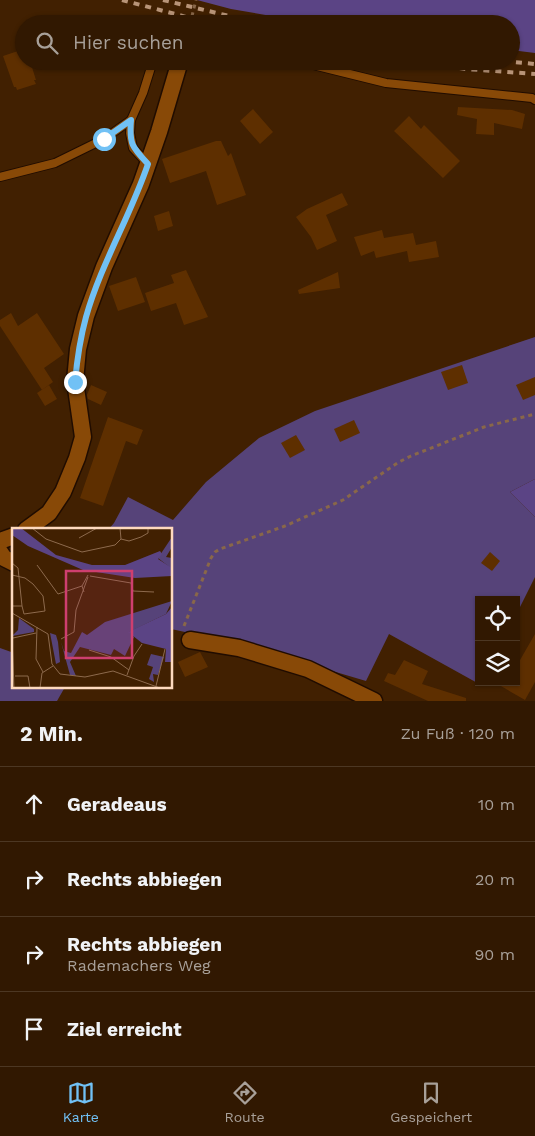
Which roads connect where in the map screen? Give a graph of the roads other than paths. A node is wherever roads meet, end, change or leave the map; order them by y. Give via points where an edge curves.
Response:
1 (150, 70) edge
2 (177, 70) edge
3 (333, 70) edge
4 (535, 100) edge
5 (131, 120) junction
6 (148, 164) junction
7 (0, 177) edge
8 (29, 528) edge
9 (12, 537) edge
10 (0, 541) edge
11 (0, 552) edge
12 (12, 563) edge
13 (186, 635) road end
14 (374, 701) edge

1 - 5 lane
2 - 6 street
3 - 4 lane via 386,83
5 - 6 lane via 133,148
5 - 7 lane via 104,139 55,163
6 - 8 street via 104,267 78,349 75,382 83,437 77,458 54,506
9 - 10 street
11 - 12 street
13 - 14 street via 308,669

